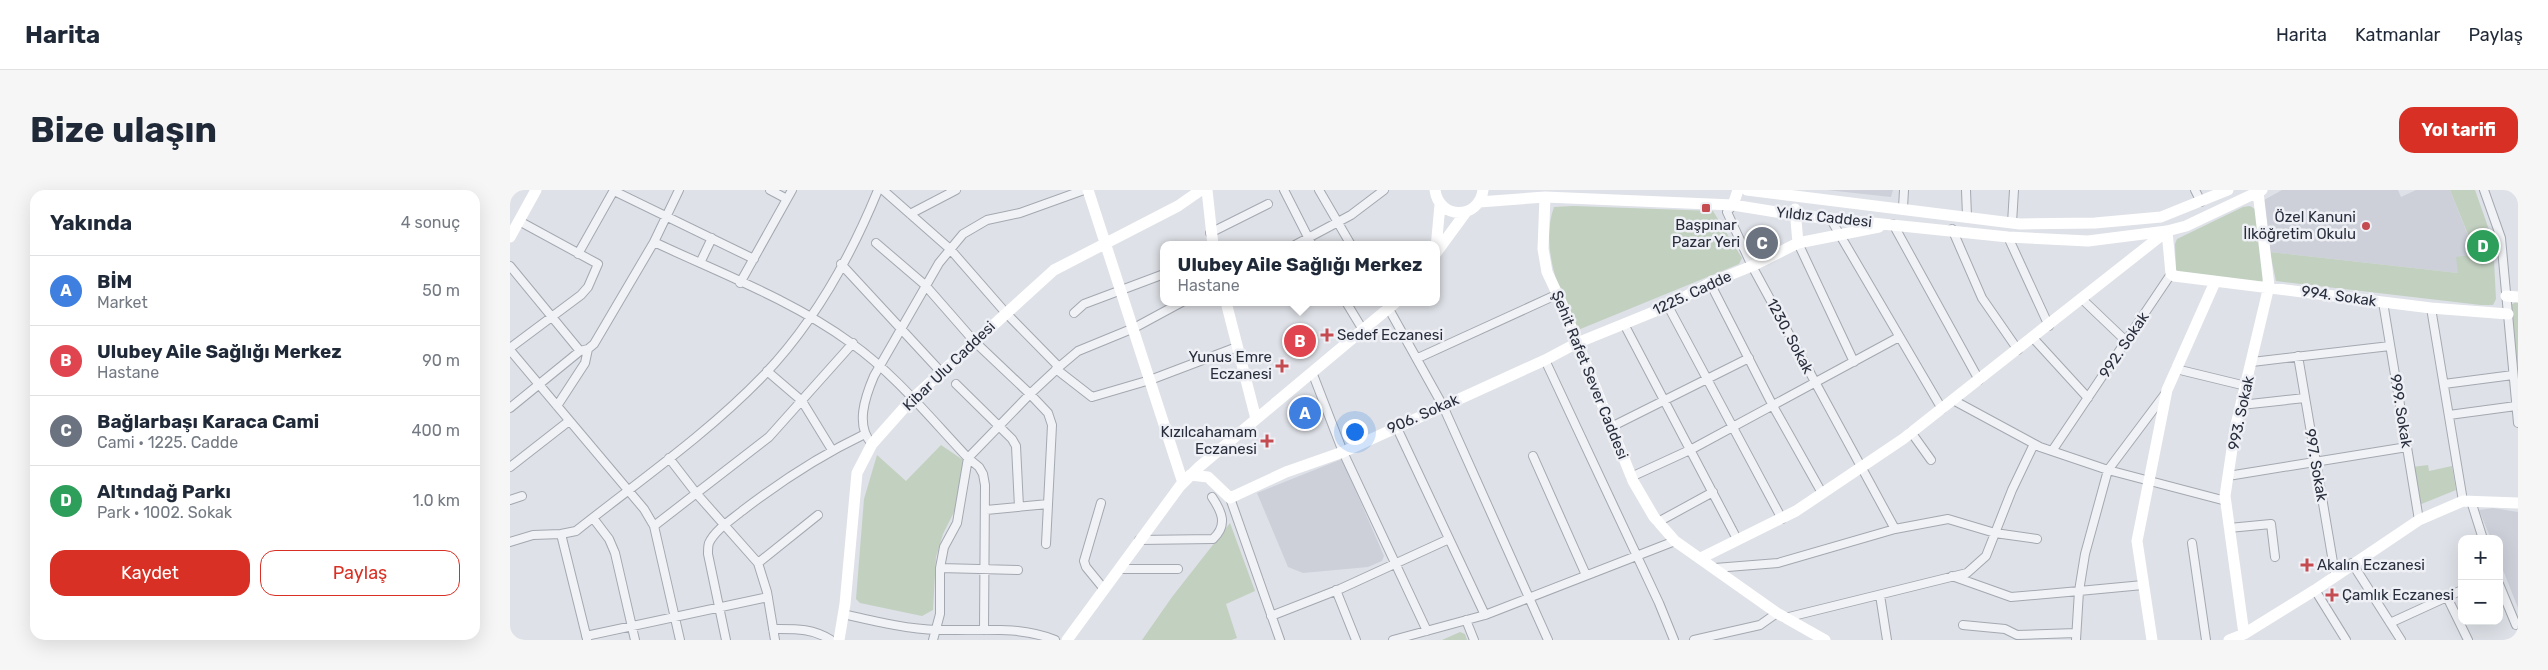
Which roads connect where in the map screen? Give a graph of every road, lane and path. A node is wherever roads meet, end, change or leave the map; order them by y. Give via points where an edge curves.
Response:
1 (536, 190) edge
2 (679, 190) edge
3 (770, 190) edge
4 (792, 190) edge
5 (878, 190) edge
6 (883, 190) edge
7 (956, 190) edge
8 (1084, 190) edge
9 (1088, 190) edge
10 (1201, 190) edge
11 (1207, 190) edge
12 (1284, 190) edge
13 (1319, 190) edge
14 (1384, 190) edge
15 (1434, 190) edge
16 (1483, 190) edge
17 (1738, 190) edge
18 (1747, 190) edge
19 (1904, 190) edge
20 (1966, 190) edge
21 (2014, 190) edge
22 (2195, 190) edge
23 (2228, 190) edge
24 (2484, 190) edge
25 (614, 191) edge
26 (2260, 191) edge
27 (1783, 193) edge
28 (1800, 194) edge
29 (1545, 196) junction
30 (787, 199) junction
31 (1479, 202) junction
32 (2201, 202) junction
33 (1268, 204) dead end
34 (1440, 204) junction
35 (1733, 205) junction
36 (1903, 208) junction
37 (1466, 212) junction
38 (910, 214) junction
39 (1795, 215) junction
40 (667, 216) junction
41 (1967, 216) junction
42 (2161, 217) junction
43 (1830, 218) junction
44 (519, 221) junction
45 (1337, 222) junction
46 (2012, 222) junction
47 (1893, 224) junction
48 (1952, 229) junction
49 (2167, 231) junction
50 (1210, 233) junction
51 (1840, 235) junction
52 (510, 237) edge
53 (2008, 237) junction
54 (712, 238) junction
55 (1211, 241) edge
56 (1310, 241) edge
57 (1311, 241) edge
58 (1349, 241) edge
59 (1437, 241) edge
60 (654, 242) junction
61 (876, 243) dead end
62 (1106, 243) junction
63 (1798, 243) junction
64 (1440, 248) edge
65 (950, 249) junction
66 (578, 254) junction
67 (754, 259) junction
68 (700, 263) junction
69 (841, 264) junction
70 (510, 266) edge
71 (1752, 266) junction
72 (2171, 274) junction
73 (1160, 276) edge
74 (2215, 282) junction
75 (740, 283) junction
76 (1710, 283) junction
77 (925, 285) junction
78 (2269, 286) junction
79 (1122, 290) junction
80 (1558, 294) junction
81 (2512, 297) edge
82 (2083, 300) junction
83 (2383, 302) junction
84 (1175, 306) edge
85 (1227, 306) edge
86 (1348, 306) edge
87 (1388, 306) edge
88 (1391, 306) edge
89 (1668, 306) junction
90 (2432, 308) junction
91 (1005, 312) junction
92 (1074, 313) dead end
93 (2508, 314) junction
94 (551, 316) junction
95 (812, 316) junction
96 (1624, 324) junction
97 (2049, 326) junction
98 (902, 328) junction
99 (1134, 328) junction
100 (1363, 330) junction
101 (1899, 337) junction
102 (2033, 338) junction
103 (974, 341) junction
104 (2126, 342) junction
105 (853, 343) junction
106 (1577, 343) junction
107 (2390, 346) junction
108 (1237, 347) junction
109 (510, 349) edge
110 (584, 350) junction
111 (2018, 350) junction
112 (2298, 356) junction
113 (1418, 358) junction
114 (1749, 358) junction
115 (1545, 360) junction
116 (1854, 362) junction
117 (2252, 362) junction
118 (880, 367) junction
119 (1058, 368) junction
120 (2176, 370) junction
121 (767, 371) junction
122 (941, 372) junction
123 (1312, 372) junction
124 (2513, 375) junction
125 (1150, 380) junction
126 (1707, 380) junction
127 (1979, 380) junction
128 (539, 384) junction
129 (956, 384) dead end
130 (1815, 384) junction
131 (2444, 384) junction
132 (2246, 386) junction
133 (2167, 390) junction
134 (1030, 394) junction
135 (2088, 398) junction
136 (2305, 398) junction
137 (912, 399) junction
138 (1953, 400) junction
139 (802, 401) junction
140 (1664, 402) junction
141 (2241, 405) junction
142 (557, 406) junction
143 (1443, 406) junction
144 (1773, 406) junction
145 (2516, 406) junction
146 (510, 408) edge
147 (1942, 409) junction
148 (2449, 415) junction
149 (1256, 419) junction
150 (569, 421) junction
151 (2518, 423) edge
152 (999, 426) junction
153 (1396, 426) junction
154 (1611, 427) junction
155 (1732, 428) junction
156 (1911, 432) junction
157 (865, 434) junction
158 (872, 444) junction
159 (2034, 444) junction
160 (2407, 447) junction
161 (832, 450) junction
162 (1690, 450) junction
163 (2052, 451) junction
164 (1343, 452) junction
165 (1533, 456) dead end
166 (669, 458) junction
167 (968, 458) junction
168 (1931, 460) dead end
169 (2316, 463) junction
170 (1863, 466) junction
171 (510, 467) edge
172 (2108, 470) junction
173 (2228, 476) junction
174 (1631, 477) junction
175 (1187, 479) junction
176 (2149, 481) junction
177 (627, 490) junction
178 (1713, 492) junction
179 (696, 493) junction
180 (1822, 493) junction
181 (522, 496) dead end
182 (1212, 496) dead end
183 (1230, 498) junction
184 (510, 500) edge
185 (2467, 501) junction
186 (2226, 502) junction
187 (1101, 503) dead end
188 (2518, 503) edge
189 (1048, 504) junction
190 (1019, 507) junction
191 (986, 510) junction
192 (818, 515) dead end
193 (593, 518) junction
194 (1782, 519) junction
195 (2419, 520) junction
196 (1658, 522) junction
197 (725, 525) junction
198 (654, 526) junction
199 (2229, 528) junction
200 (1895, 529) junction
201 (1995, 533) junction
202 (561, 534) junction
203 (2482, 535) edge
204 (1449, 539) junction
205 (1737, 539) junction
206 (2037, 539) dead end
207 (1139, 540) junction
208 (1675, 541) junction
209 (510, 542) edge
210 (2192, 543) dead end
211 (1046, 544) dead end
212 (1637, 556) junction
213 (2275, 557) dead end
214 (1701, 558) junction
215 (758, 563) junction
216 (1396, 563) junction
217 (2352, 563) junction
218 (940, 568) junction
219 (1715, 568) junction
220 (984, 569) junction
221 (1119, 569) junction
222 (1178, 569) dead end
223 (1018, 570) dead end
224 (2335, 574) junction
225 (1586, 575) junction
226 (1952, 576) junction
227 (2143, 585) junction
228 (1104, 589) junction
229 (1336, 590) junction
230 (2314, 590) junction
231 (2079, 591) junction
232 (2458, 592) edge
233 (2503, 594) edge
234 (1880, 595) junction
235 (768, 597) junction
236 (1529, 597) junction
237 (2447, 597) junction
238 (719, 607) junction
239 (843, 614) junction
240 (1485, 615) junction
241 (674, 616) junction
242 (1271, 616) junction
243 (1781, 616) junction
244 (1466, 620) junction
245 (2390, 623) junction
246 (1963, 625) dead end
247 (2516, 625) dead end
248 (632, 626) junction
249 (773, 629) junction
250 (936, 630) junction
251 (984, 630) junction
252 (1427, 632) junction
253 (2076, 637) edge
254 (587, 638) edge
255 (2236, 638) edge
256 (635, 640) edge
257 (680, 640) edge
258 (726, 640) edge
259 (775, 640) edge
260 (831, 640) edge
261 (839, 640) edge
262 (933, 640) edge
263 (1055, 640) edge
264 (1068, 640) edge
265 (1280, 640) edge
266 (1356, 640) edge
267 (1395, 640) edge
268 (1474, 640) edge
269 (1548, 640) edge
270 (1674, 640) edge
271 (1694, 640) edge
272 (1825, 640) edge
273 (1887, 640) edge
274 (2152, 640) edge
275 (2206, 640) edge
276 (2346, 640) edge
277 (2401, 640) edge
278 (2468, 640) edge

1 - 44 street
2 - 40 street
3 - 30 street
4 - 30 street
5 - 69 street via 864,225
6 - 38 street
7 - 38 street
8 - 65 street via 1020,213 987,220 963,234
9 - 62 street
10 - 62 street, Kibar Ulu Caddesi via 1178,206
11 - 50 street
12 - 56 street
13 - 45 street
14 - 45 street via 1352,215
15 - 34 street
16 - 31 street
17 - 35 street
18 - 27 street, Yıldız Caddesi
19 - 36 street
20 - 41 street
21 - 46 street
22 - 32 street
23 - 32 street, Yıldız Caddesi
24 - 81 street via 2501,238
25 - 40 street
25 - 66 street
26 - 49 street via 2186,226
26 - 78 street, 993. Sokak
27 - 28 street, Yıldız Caddesi
28 - 36 street, Yıldız Caddesi
28 - 39 street
29 - 31 street, Yıldız Caddesi
29 - 35 street, Yıldız Caddesi
29 - 80 street, Şehit Rafet Sever Caddesi via 1543,249 1547,272
30 - 67 street
31 - 37 street
32 - 42 street, Yıldız Caddesi
33 - 50 street
34 - 37 street via 1452,212
34 - 59 street
35 - 39 street, Yıldız Caddesi
35 - 71 street, 1230. Sokak via 1727,212
36 - 41 street, Yıldız Caddesi
37 - 64 street
38 - 65 street
39 - 43 street, Yıldız Caddesi
39 - 63 street
40 - 54 street
40 - 60 street
41 - 46 street, Yıldız Caddesi
42 - 46 street, Yıldız Caddesi via 2095,223
42 - 49 street
43 - 47 street, Yıldız Caddesi
43 - 51 street
44 - 52 street
44 - 66 street
45 - 57 street
45 - 58 street
47 - 48 street, Yıldız Caddesi
47 - 51 street, 1225. Cadde
47 - 127 street
48 - 53 street, Yıldız Caddesi
48 - 111 street via 1982,298
49 - 53 street, Yıldız Caddesi via 2088,241
49 - 72 street
49 - 82 street
50 - 55 street
51 - 63 street, 1225. Cadde
51 - 101 street
53 - 97 street
54 - 67 street
54 - 68 street
60 - 68 street
60 - 110 street via 598,339
61 - 77 street
62 - 79 street
62 - 91 street, Kibar Ulu Caddesi via 1054,270
63 - 71 street, 1225. Cadde
63 - 116 street
65 - 77 street
65 - 91 street
66 - 94 street via 598,264 588,287
67 - 75 street
68 - 75 street
69 - 95 street
69 - 98 street
70 - 94 street
71 - 76 street, 1225. Cadde
71 - 130 street, 1230. Sokak
72 - 74 street, 994. Sokak
72 - 104 street, 992. Sokak
73 - 79 street
74 - 78 street, 994. Sokak
74 - 120 street
75 - 95 street
76 - 89 street, 1225. Cadde
76 - 114 street
77 - 98 street
77 - 103 street
78 - 83 street, 994. Sokak
78 - 117 street, 993. Sokak
79 - 92 street via 1084,304
79 - 99 street
80 - 106 street, Şehit Rafet Sever Caddesi
80 - 113 street
81 - 93 street
82 - 97 street
82 - 104 street
83 - 90 street, 994. Sokak
83 - 107 street, 999. Sokak
84 - 99 street
85 - 108 street
86 - 100 street
87 - 100 street
88 - 113 street
89 - 96 street, 1225. Cadde
89 - 126 street
90 - 93 street, 994. Sokak
90 - 131 street
91 - 103 street, Kibar Ulu Caddesi
91 - 119 street
93 - 124 street
94 - 109 street
94 - 110 street
95 - 105 street
95 - 121 street
96 - 106 street, 1225. Cadde
96 - 140 street
97 - 102 street
98 - 118 street
98 - 122 street
99 - 119 street via 1078,351
99 - 125 street
100 - 123 street
101 - 116 street
101 - 147 street
102 - 111 street
102 - 135 street
103 - 122 street, Kibar Ulu Caddesi
103 - 134 street
104 - 135 street, 992. Sokak
105 - 118 street
105 - 139 street
106 - 115 street, 906. Sokak
106 - 154 street, Şehit Rafet Sever Caddesi
107 - 112 street
107 - 160 street, 999. Sokak
108 - 125 street
108 - 149 street
109 - 128 street
110 - 128 street
110 - 142 street via 585,363
111 - 127 street
112 - 117 street
112 - 136 street, 997. Sokak
113 - 143 street
114 - 126 street
114 - 144 street
115 - 143 street, 906. Sokak
115 - 212 street
116 - 130 street
117 - 132 street, 993. Sokak
118 - 137 street
118 - 157 street via 866,396 863,414
119 - 125 street via 1092,397
119 - 134 street
120 - 132 street
120 - 133 street
121 - 139 street
121 - 166 street
122 - 137 street, Kibar Ulu Caddesi
123 - 149 street
123 - 164 street
124 - 131 street
124 - 145 street
125 - 175 street
126 - 140 street
126 - 155 street
127 - 138 street
128 - 142 street
128 - 146 street
129 - 152 street
130 - 144 street
130 - 170 street, 1230. Sokak
131 - 148 street
132 - 141 street, 993. Sokak
133 - 172 street
133 - 176 street
134 - 152 street
134 - 189 street via 1048,413 1052,425
135 - 163 street, 992. Sokak
136 - 141 street
136 - 169 street, 997. Sokak
137 - 158 street, Kibar Ulu Caddesi
137 - 167 street
138 - 147 street
138 - 159 street
139 - 161 street
139 - 179 street via 769,437
140 - 154 street
140 - 162 street
141 - 173 street, 993. Sokak
142 - 150 street
143 - 153 street, 906. Sokak
143 - 236 street
144 - 155 street
144 - 180 street
145 - 148 street
145 - 151 street
147 - 156 street
148 - 185 street
149 - 175 street
150 - 171 street
150 - 177 street
152 - 167 street
152 - 190 street via 1016,446
153 - 164 street, 906. Sokak
153 - 204 street
154 - 174 street, Şehit Rafet Sever Caddesi
155 - 162 street
155 - 194 street
156 - 168 street
156 - 170 street
157 - 158 street
157 - 161 street
158 - 239 street, Kibar Ulu Caddesi via 856,473
159 - 163 street
159 - 201 street
160 - 169 street
160 - 195 street, 999. Sokak
161 - 197 street via 782,481
162 - 174 street
162 - 178 street
163 - 172 street
164 - 183 street, 906. Sokak via 1286,472
164 - 216 street
165 - 225 street
166 - 177 street
166 - 179 street
167 - 191 street via 984,474
167 - 218 street via 958,523 944,547
169 - 173 street
169 - 224 street, 997. Sokak
170 - 180 street
170 - 200 street, 1230. Sokak
172 - 176 street
172 - 231 street via 2084,554
173 - 186 street, 993. Sokak
174 - 196 street, Şehit Rafet Sever Caddesi
175 - 183 street via 1208,477
175 - 207 street
176 - 186 street
176 - 227 street via 2138,540
177 - 193 street
177 - 198 street
178 - 196 street
178 - 205 street
179 - 197 street
179 - 198 street
180 - 194 street
181 - 184 street
182 - 207 street via 1223,521 1213,539
183 - 242 street
185 - 188 street
185 - 195 street
185 - 203 street
186 - 199 street, 993. Sokak
187 - 228 street via 1084,561
189 - 190 street
189 - 211 street
190 - 191 street
191 - 220 street
192 - 215 street
193 - 202 street via 576,532
193 - 248 street via 615,553
194 - 205 street
195 - 217 street
196 - 208 street, Şehit Rafet Sever Caddesi
197 - 215 street
197 - 238 street via 708,545
198 - 241 street
199 - 213 street via 2270,524
199 - 255 street, 993. Sokak
200 - 201 street via 1948,519
200 - 219 street via 1778,563
201 - 206 street
201 - 226 street via 1986,556 1967,572
202 - 209 street via 533,535
202 - 254 street
204 - 216 street
204 - 240 street
205 - 214 street
207 - 221 street
208 - 212 street
208 - 214 street, Şehit Rafet Sever Caddesi
210 - 275 street
212 - 225 street
212 - 270 street
214 - 219 street, Şehit Rafet Sever Caddesi
215 - 235 street
216 - 229 street
216 - 252 street
217 - 224 street
217 - 245 street
218 - 220 street
218 - 250 street via 940,614
219 - 243 street, Şehit Rafet Sever Caddesi
220 - 223 street
220 - 251 street
221 - 222 street
221 - 228 street
224 - 230 street
225 - 236 street
226 - 231 street via 2012,597
226 - 234 street
227 - 231 street
227 - 274 street
228 - 264 street
229 - 242 street
229 - 266 street
230 - 255 street
230 - 276 street
231 - 253 street
232 - 237 street
233 - 247 street
234 - 243 street
234 - 273 street
235 - 238 street
235 - 249 street
236 - 240 street
236 - 269 street
237 - 245 street
237 - 278 street
238 - 241 street
238 - 258 street
239 - 250 street
239 - 261 street, Kibar Ulu Caddesi
240 - 244 street
241 - 248 street
241 - 257 street
242 - 265 street
243 - 271 street via 1760,625
243 - 272 street, Şehit Rafet Sever Caddesi
244 - 252 street
244 - 268 street
245 - 277 street
246 - 253 street via 2005,629 2017,635
248 - 254 street
248 - 256 street
249 - 259 street
249 - 260 street via 801,628
250 - 251 street
250 - 262 street
251 - 263 street via 1037,632
252 - 267 street

